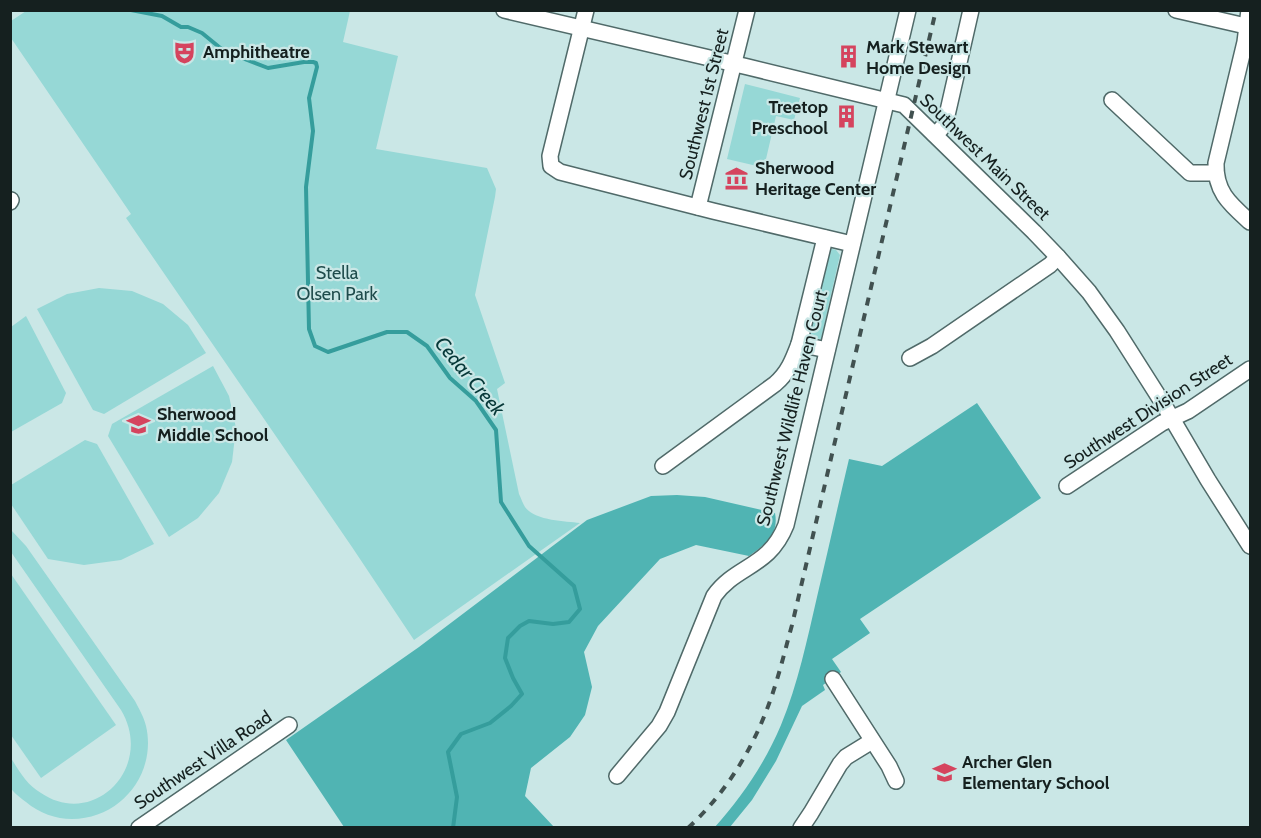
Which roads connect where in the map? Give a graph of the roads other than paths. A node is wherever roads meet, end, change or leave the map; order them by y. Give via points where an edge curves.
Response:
1 (504, 10) edge
2 (586, 10) edge
3 (747, 10) edge
4 (908, 10) edge
5 (971, 10) edge
6 (1176, 10) edge
7 (1249, 21) edge
8 (582, 29) junction
9 (734, 64) junction
10 (886, 100) junction
11 (1112, 100) dead end
12 (934, 134) junction
13 (1216, 174) junction
14 (698, 207) junction
15 (1251, 222) edge
16 (825, 238) junction
17 (852, 244) junction
18 (1058, 257) junction
19 (799, 345) junction
20 (827, 350) junction
21 (910, 358) dead end
22 (1251, 369) edge
23 (1172, 418) junction
24 (663, 466) dead end
25 (1067, 486) dead end
26 (1251, 546) edge
27 (832, 679) dead end
28 (289, 725) dead end
29 (872, 741) junction
30 (617, 776) dead end
31 (896, 781) dead end
32 (139, 828) edge
33 (801, 828) edge

1 - 8 street, Southwest Main Street
2 - 8 street
3 - 9 street, Southwest 1st Street
4 - 10 street, Southwest Wildlife Haven Court
5 - 12 street via 945,123
6 - 7 street
7 - 13 street
8 - 9 street, Southwest Main Street
8 - 14 street via 550,156 551,166 560,172
9 - 10 street, Southwest Main Street
9 - 14 street, Southwest 1st Street
10 - 12 street, Southwest Main Street via 904,105
10 - 17 street, Southwest Wildlife Haven Court
11 - 13 street via 1190,173
12 - 18 street, Southwest Main Street
13 - 15 street via 1223,193
14 - 16 street
16 - 17 street
16 - 19 street
17 - 20 street, Southwest Wildlife Haven Court
18 - 21 street
18 - 23 street, Southwest Main Street via 1104,312
19 - 20 street
19 - 24 street via 782,378
20 - 30 street, Southwest Wildlife Haven Court via 781,537 767,555 725,583 714,596 667,712
22 - 23 street, Southwest Division Street
23 - 25 street, Southwest Division Street
23 - 26 street, Southwest Main Street
27 - 29 street
28 - 32 street, Southwest Villa Road
29 - 31 street
29 - 33 street via 840,764

